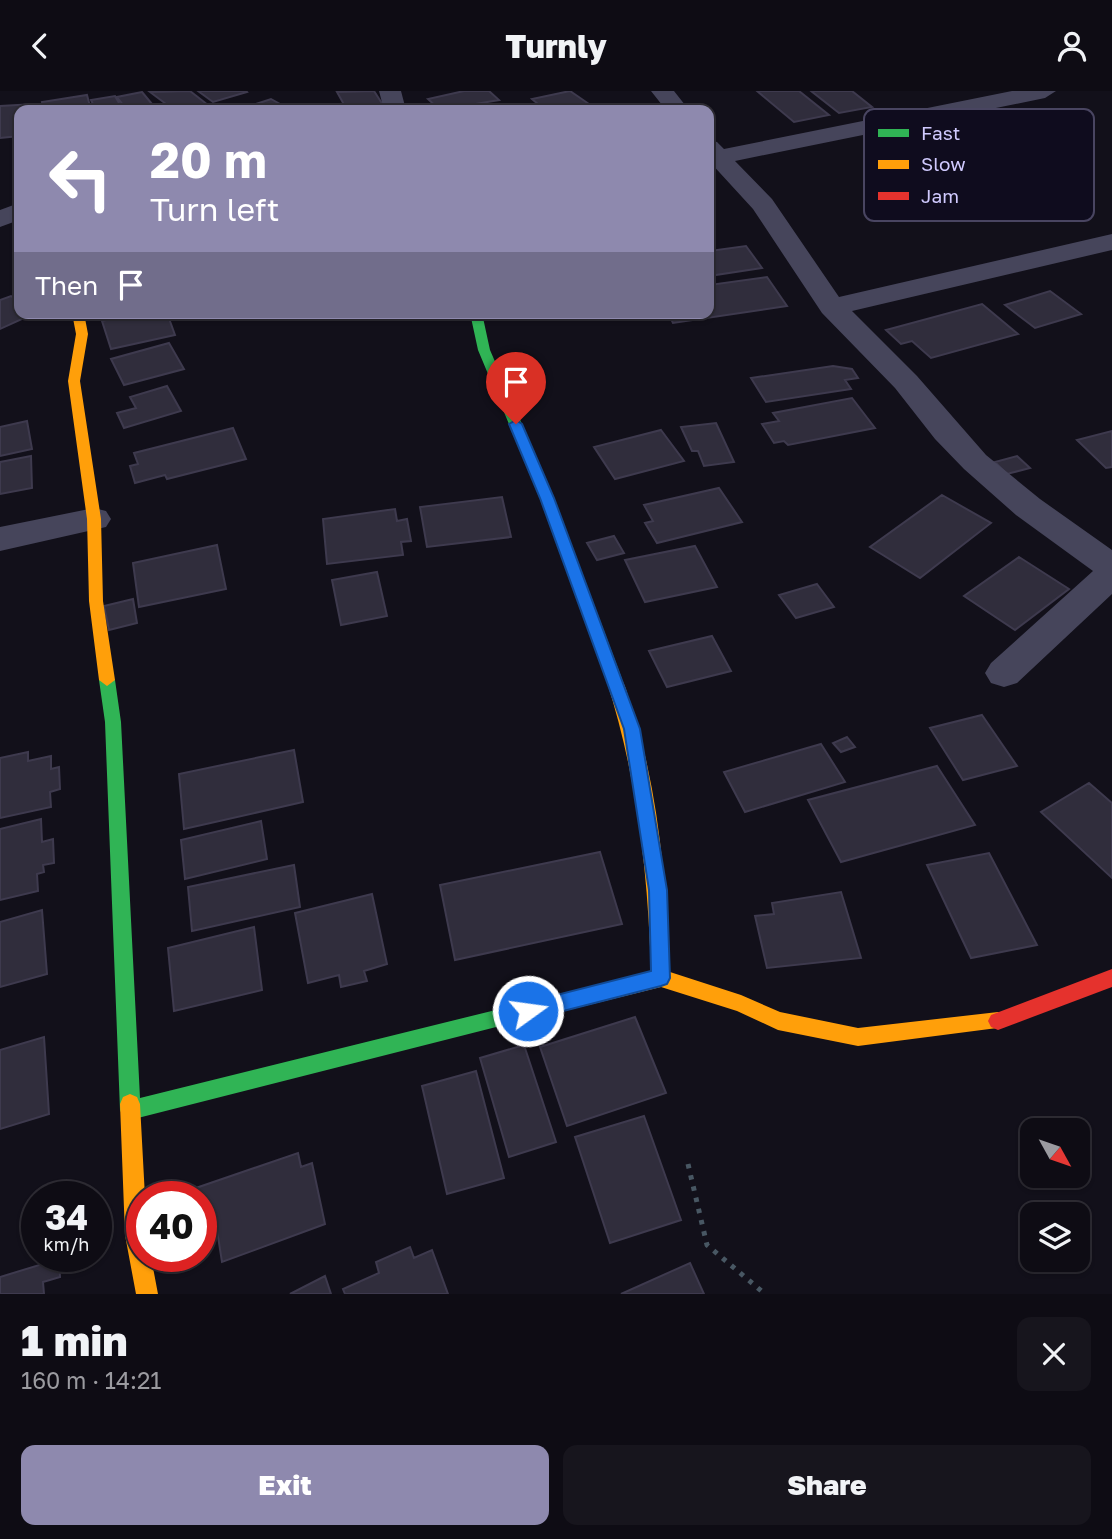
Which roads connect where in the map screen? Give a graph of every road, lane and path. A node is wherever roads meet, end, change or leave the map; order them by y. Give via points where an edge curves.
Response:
1 (662, 91) edge
2 (1045, 91) edge
3 (674, 105) edge
4 (947, 109) edge
5 (864, 124) edge
6 (714, 152) edge
7 (714, 153) edge
8 (1111, 243) edge
9 (832, 307) junction
10 (79, 319) edge
11 (477, 319) edge
12 (93, 519) junction
13 (0, 539) edge
14 (1112, 567) edge
15 (1112, 574) edge
16 (1004, 673) dead end
17 (661, 978) junction
18 (1112, 978) edge
19 (130, 1110) junction
20 (688, 1164) dead end
21 (147, 1294) edge
22 (765, 1294) edge

1 - 3 street
2 - 4 street
5 - 6 street
7 - 9 street via 763,204
8 - 9 street
9 - 14 street via 906,382 975,462
10 - 12 street via 82,334 74,381
11 - 17 street via 484,350 547,498 632,729 658,890
12 - 13 street
12 - 19 street via 96,601 113,722
15 - 16 street
17 - 18 street via 778,1021 858,1037 996,1022
17 - 19 street
19 - 21 street via 136,1235
20 - 22 path via 707,1245

